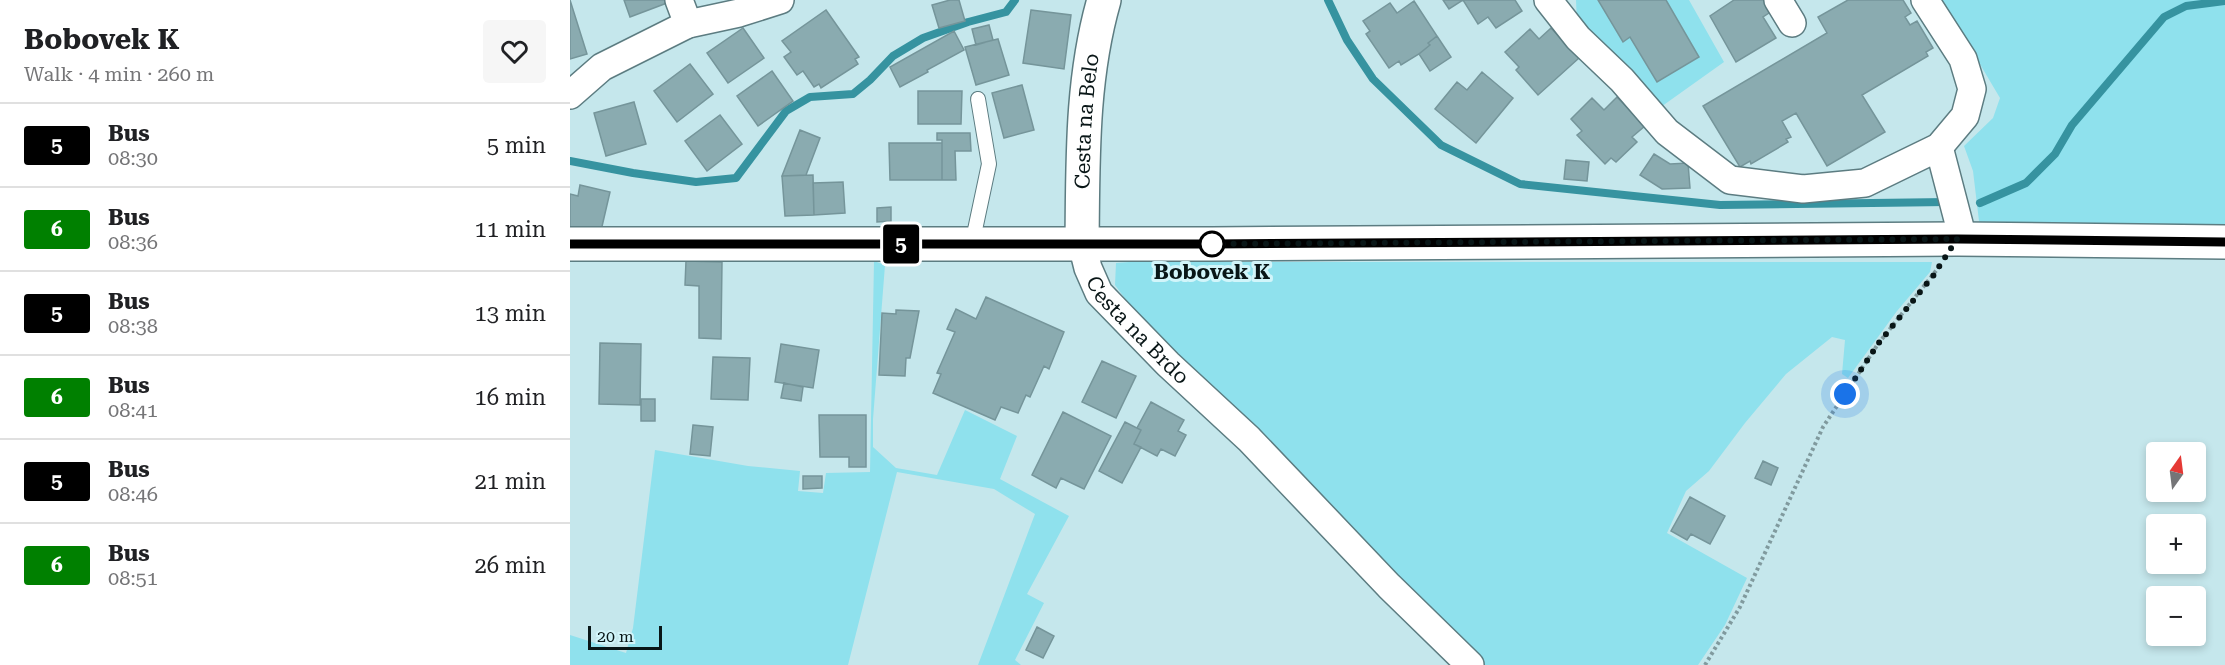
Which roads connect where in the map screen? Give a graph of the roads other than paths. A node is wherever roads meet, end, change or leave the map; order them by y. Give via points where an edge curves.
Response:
1 (780, 0) edge
2 (1104, 0) edge
3 (1548, 0) edge
4 (1778, 0) edge
5 (1925, 0) edge
6 (684, 12) edge
7 (1792, 23) dead end
8 (570, 95) edge
9 (978, 99) dead end
10 (1939, 147) junction
11 (1956, 219) junction
12 (2225, 242) edge
13 (570, 244) edge
14 (972, 244) junction
15 (1082, 244) junction
16 (1470, 665) edge

1 - 6 street via 739,13
2 - 15 street, Cesta na Belo via 1090,59 1085,104
3 - 10 street via 1578,38 1622,80 1667,132 1730,180 1803,189 1865,183
4 - 7 street
5 - 10 street via 1963,58 1972,89 1965,116
6 - 8 street via 602,67
9 - 14 lane via 989,164
10 - 11 street
11 - 12 street
11 - 15 street
13 - 14 street, Cesta na Brdo
14 - 15 street, Cesta na Brdo
15 - 16 street, Cesta na Brdo via 1099,293 1249,439

